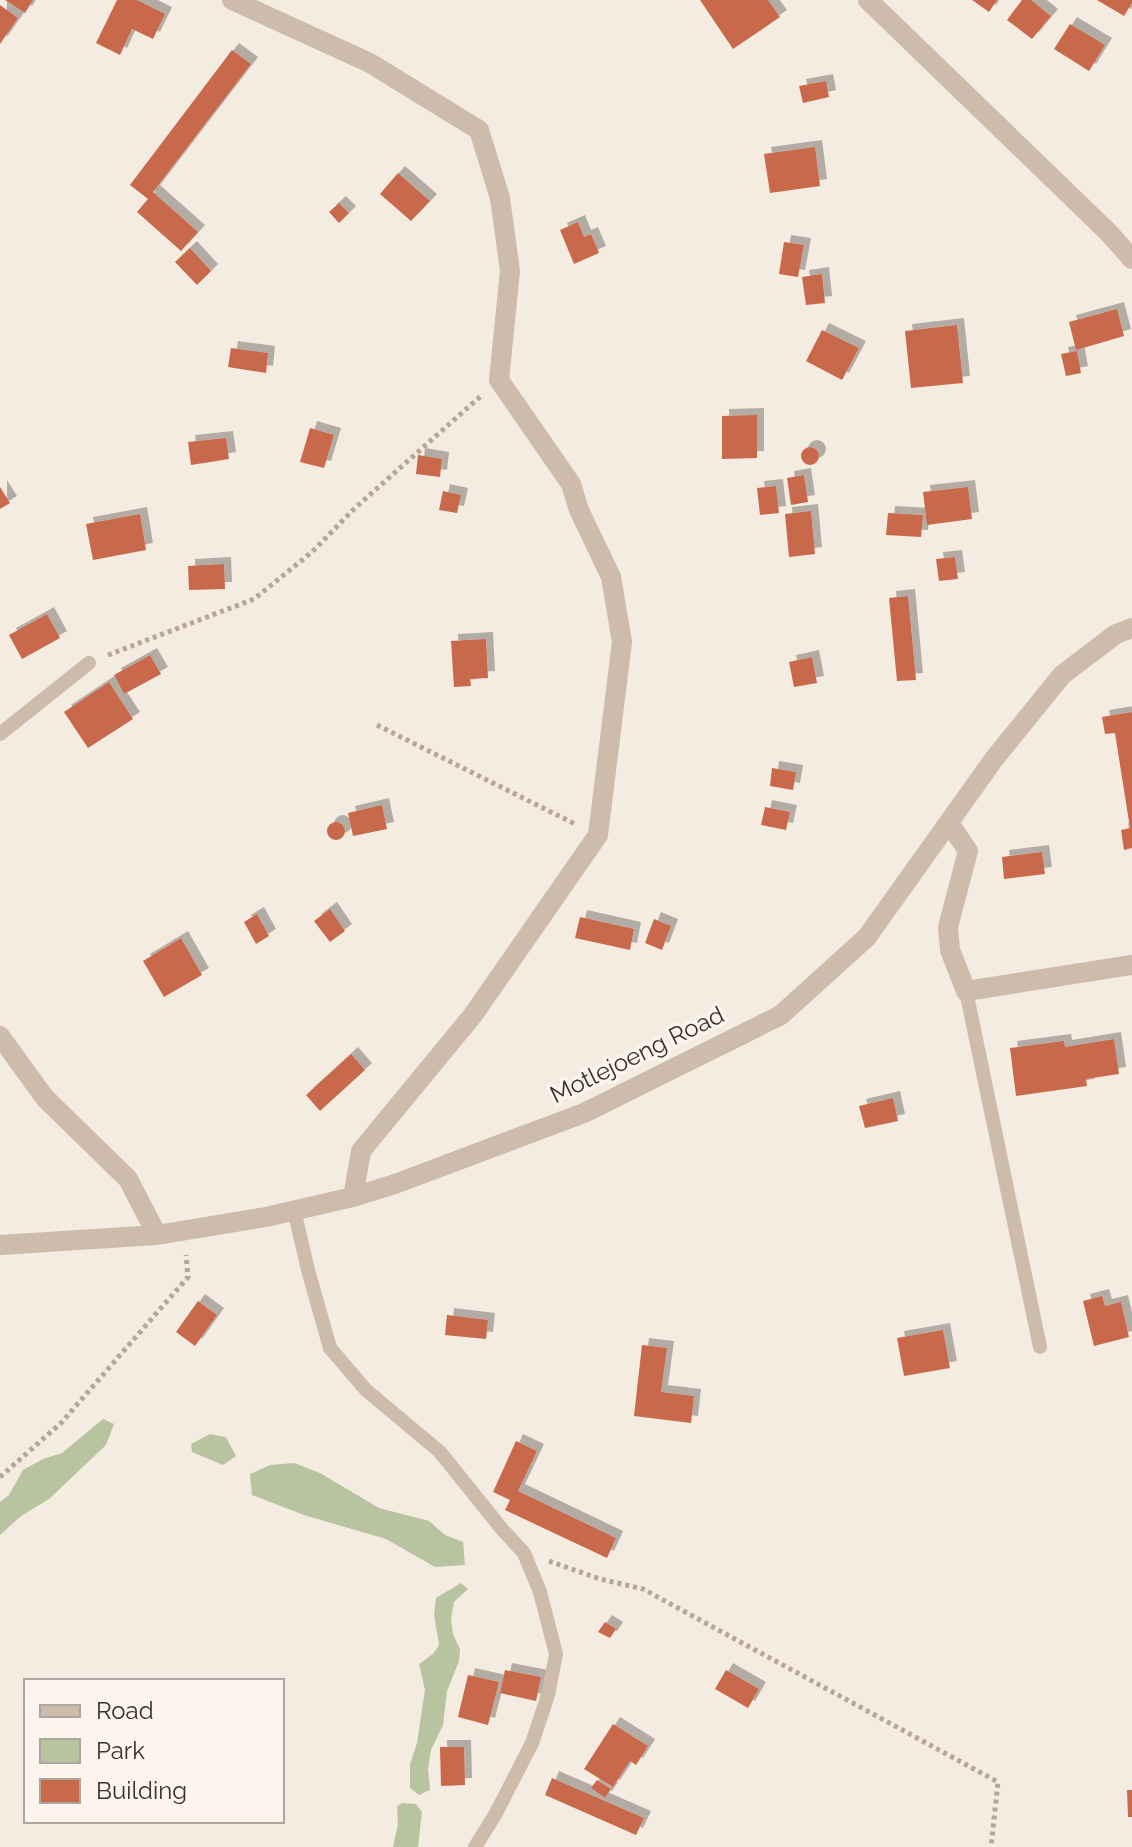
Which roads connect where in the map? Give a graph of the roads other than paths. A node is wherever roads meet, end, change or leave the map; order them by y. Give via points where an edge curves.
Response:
1 (232, 0) edge
2 (868, 0) edge
3 (1132, 259) edge
4 (1132, 628) edge
5 (89, 663) road end
6 (0, 734) edge
7 (949, 823) junction
8 (1132, 965) edge
9 (966, 991) junction
10 (0, 1036) edge
11 (353, 1197) junction
12 (294, 1210) junction
13 (157, 1235) junction
14 (0, 1245) edge
15 (1040, 1347) dead end
16 (475, 1847) edge

1 - 11 street via 370,63 479,130 500,198 510,271 499,380 571,484 611,577 622,642 598,835 473,1015 361,1151
2 - 3 street
4 - 7 street, Motlejoeng Road via 1062,675
5 - 6 lane
7 - 9 street via 968,851 948,927 950,950
7 - 11 street, Motlejoeng Road via 867,937 781,1015 584,1113
8 - 9 street
9 - 15 lane
10 - 13 street via 45,1098 128,1179
11 - 12 street, Motlejoeng Road
12 - 13 street, Motlejoeng Road
12 - 16 lane via 330,1348 366,1390 440,1452 524,1553 540,1592 556,1654 548,1695 532,1743
13 - 14 street, Motlejoeng Road

